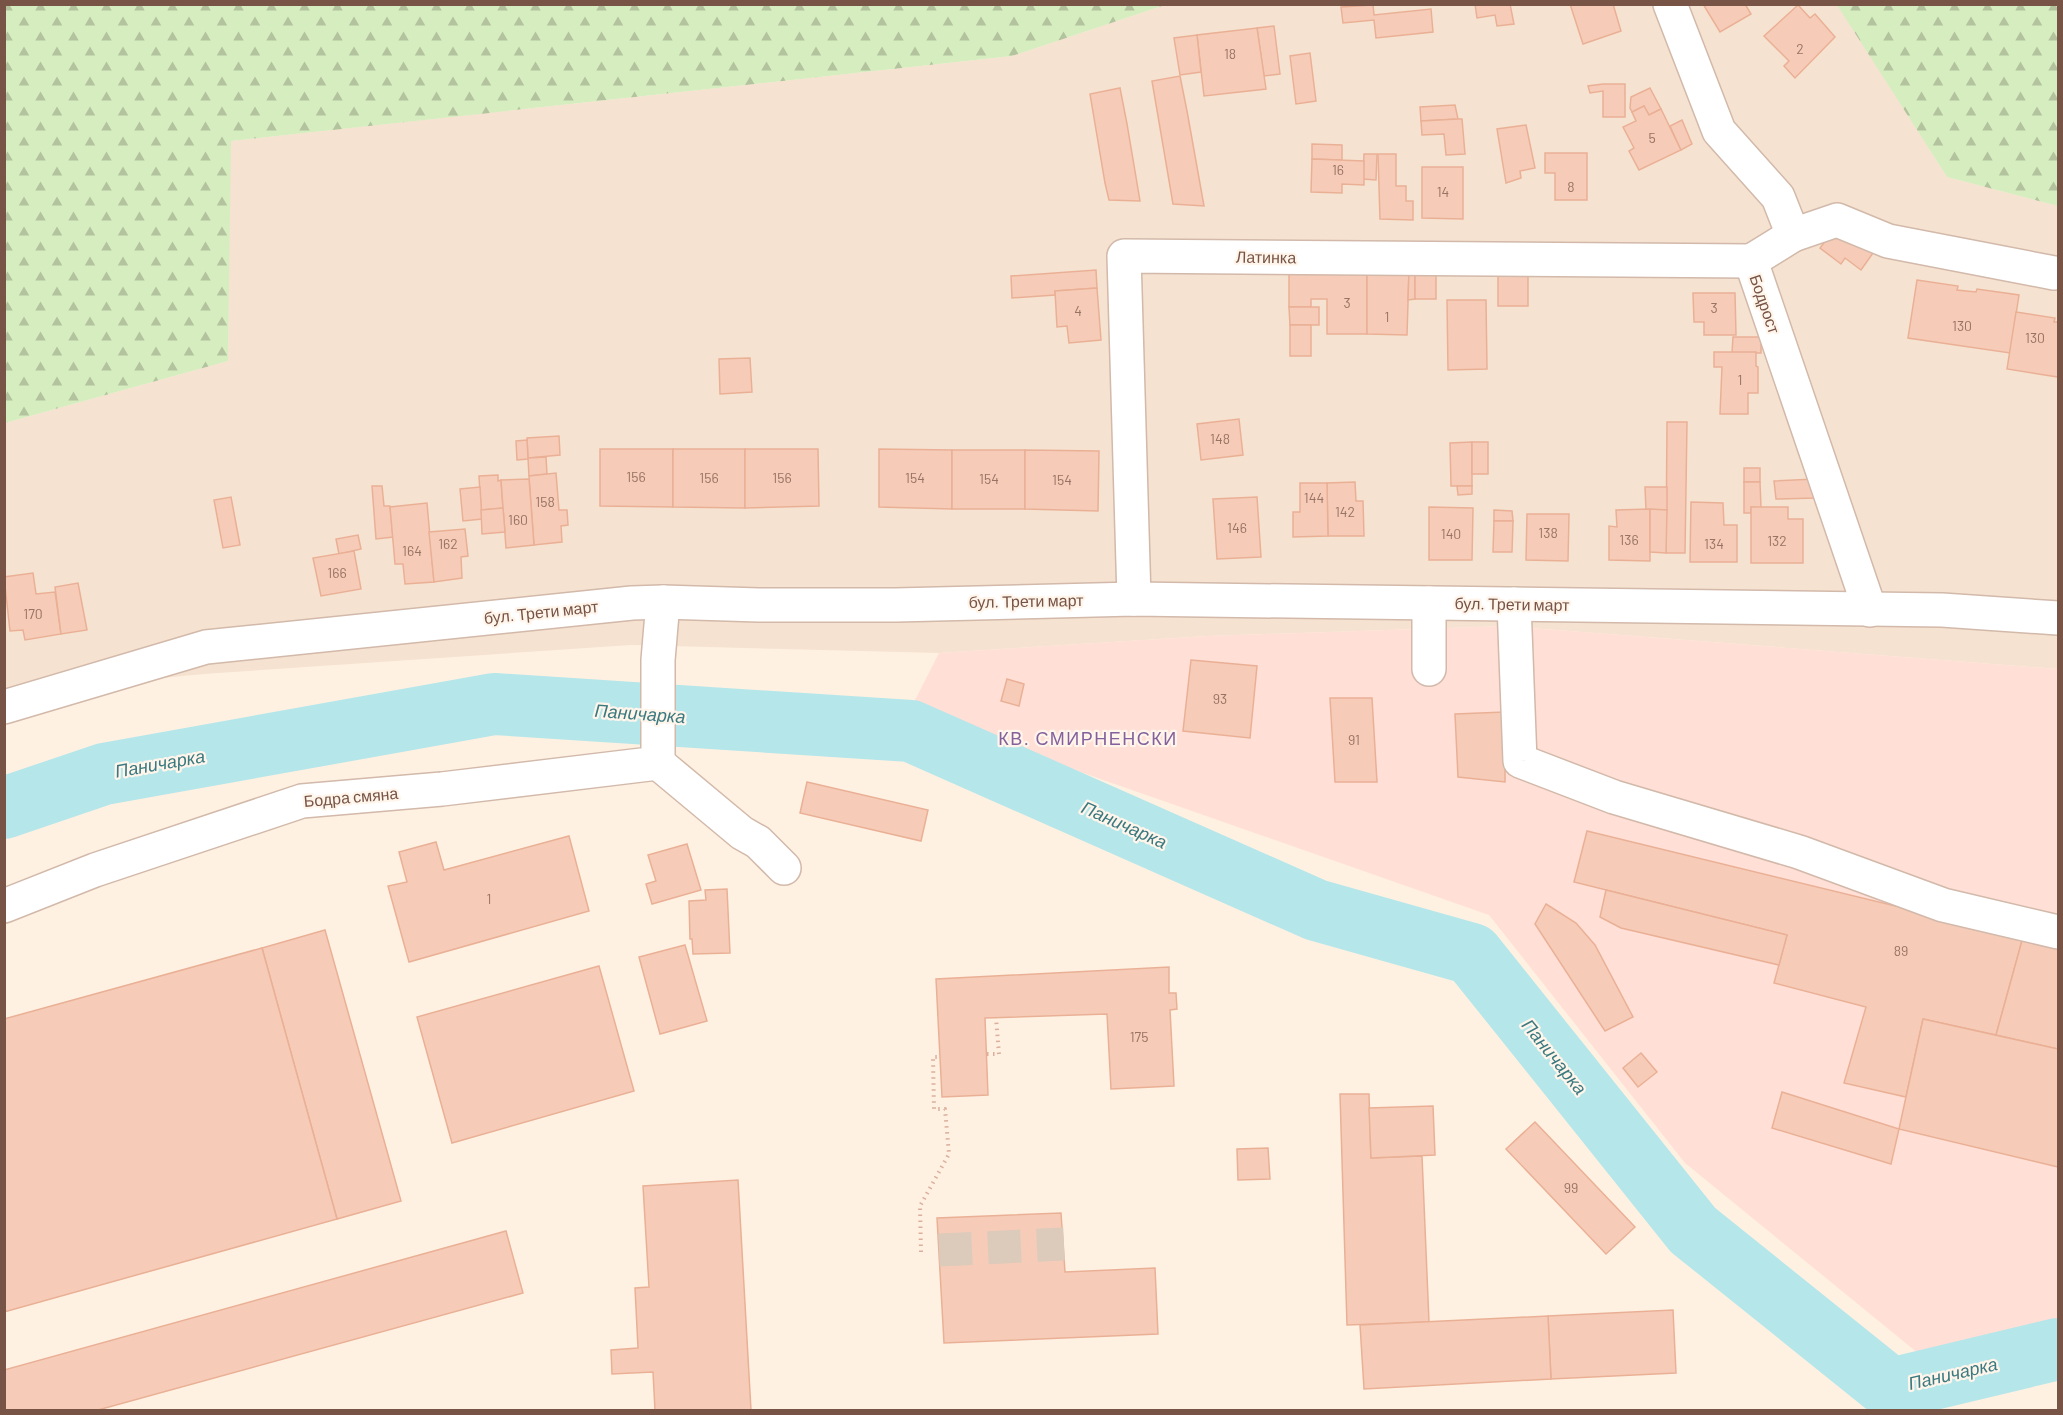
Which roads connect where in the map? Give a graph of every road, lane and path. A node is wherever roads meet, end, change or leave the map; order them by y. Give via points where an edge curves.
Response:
1 (1670, 4) edge
2 (1793, 235) junction
3 (1751, 261) junction
4 (2054, 273) dead end
5 (1134, 599) junction
6 (663, 602) junction
7 (1429, 603) junction
8 (1514, 604) junction
9 (1870, 609) junction
10 (2058, 618) edge
11 (1429, 669) dead end
12 (4, 707) edge
13 (658, 754) junction
14 (784, 868) dead end
15 (4, 906) edge
16 (2058, 932) edge
17 (996, 1017) dead end
18 (987, 1054) dead end
19 (940, 1057) dead end
20 (921, 1252) dead end

1 - 2 street via 1719,131 1778,197
2 - 3 street, Бодрост
2 - 4 street, Бодрост via 1837,220 1888,241
3 - 5 street, Латинка via 1124,256
3 - 9 street, Бодрост
5 - 6 street, бул. Трети март via 816,605
5 - 7 street, бул. Трети март
6 - 12 street, бул. Трети март via 206,647
6 - 13 street via 658,660
7 - 8 street, бул. Трети март
7 - 11 street
8 - 9 street, бул. Трети март
8 - 16 street via 1520,761 1614,797 1799,852 1943,905
9 - 10 street, бул. Трети март
13 - 14 street
13 - 15 street, Бодра смяна via 442,789 302,801 95,870
17 - 18 path via 999,1054
19 - 20 path via 933,1058 934,1109 945,1109 949,1154 920,1206

